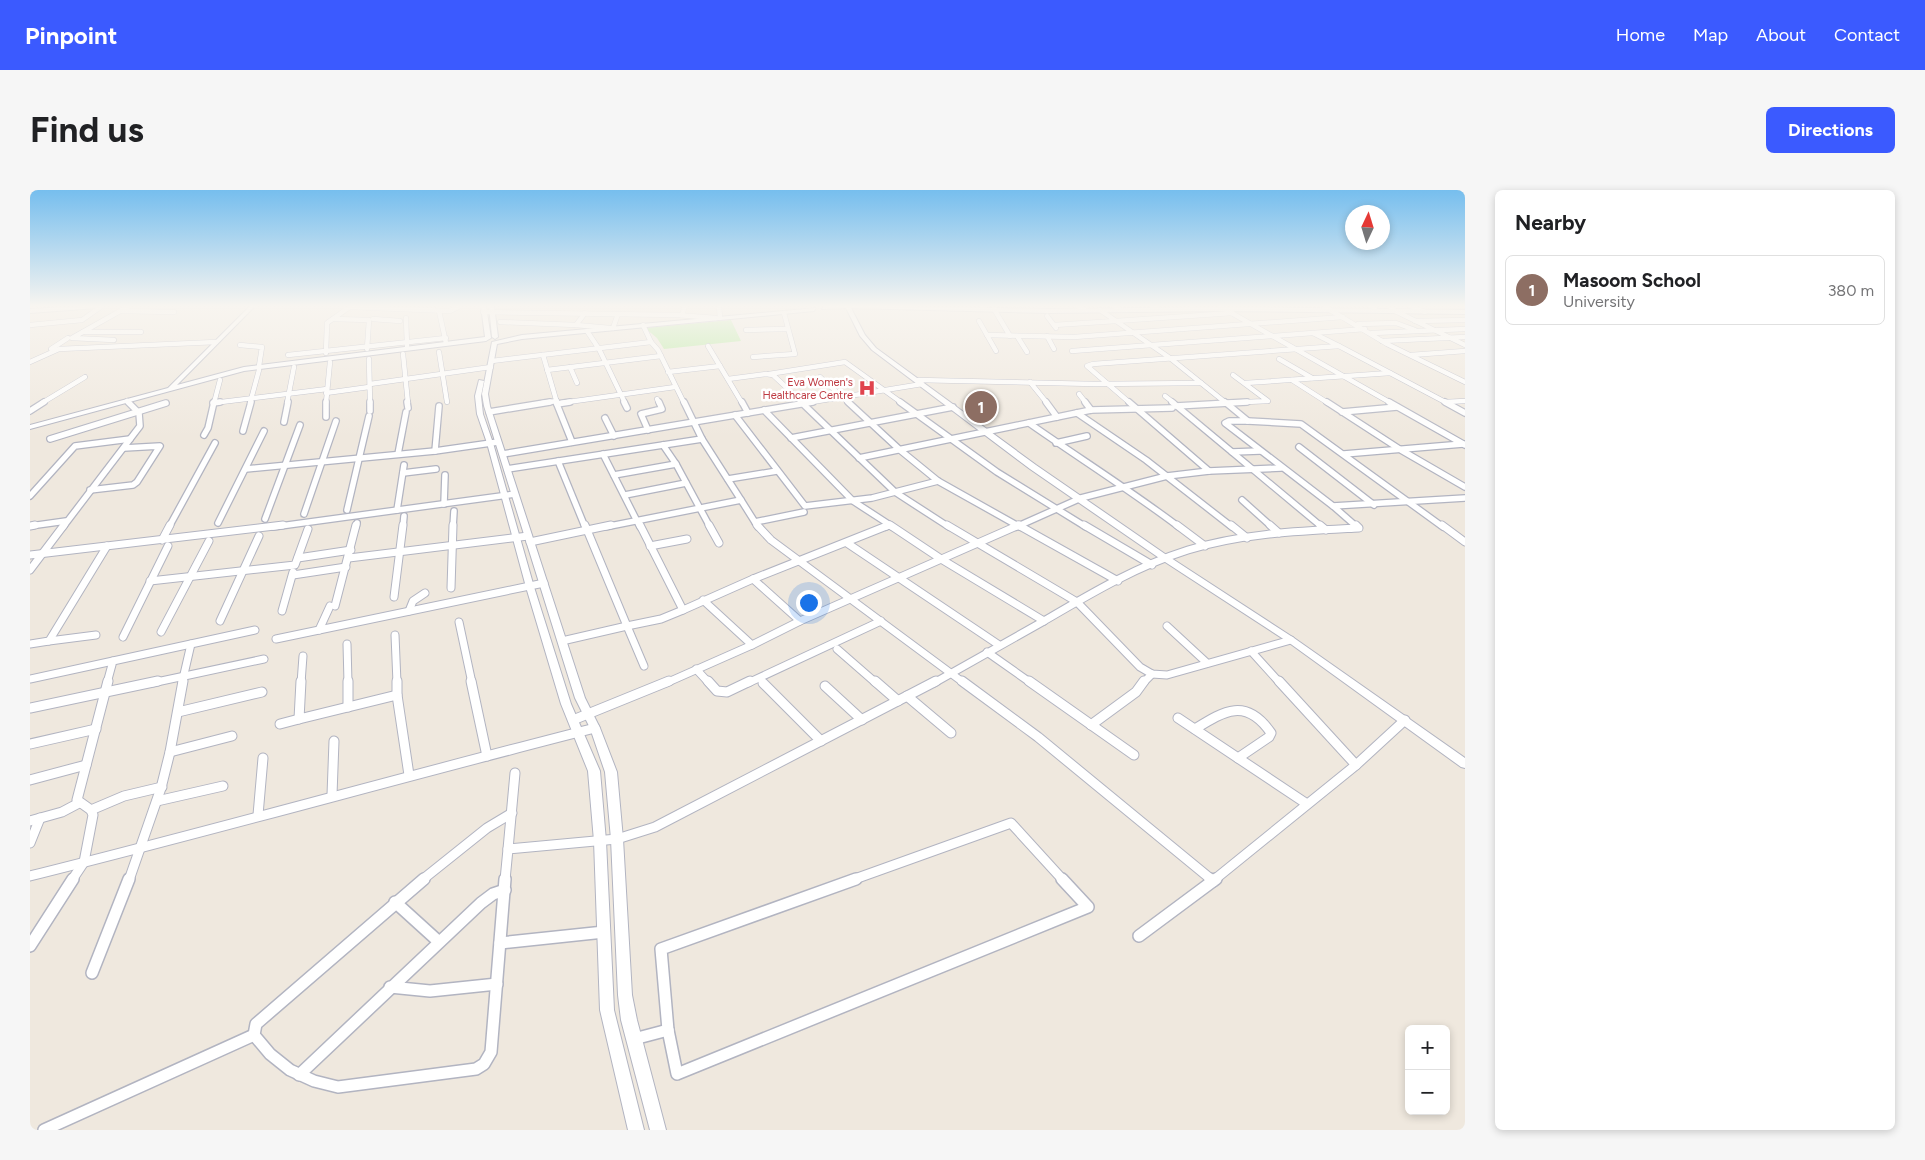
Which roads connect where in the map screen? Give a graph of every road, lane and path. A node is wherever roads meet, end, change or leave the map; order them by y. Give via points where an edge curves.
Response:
1 (598, 349) edge
2 (73, 350) edge
3 (208, 350) edge
4 (217, 350) edge
5 (262, 350) edge
6 (335, 350) edge
7 (367, 350) edge
8 (397, 350) edge
9 (406, 350) edge
10 (491, 350) edge
11 (590, 350) edge
12 (658, 350) edge
13 (710, 350) edge
14 (794, 350) edge
15 (877, 350) edge
16 (1087, 350) edge
17 (1158, 350) edge
18 (1280, 350) edge
19 (1294, 350) edge
20 (1346, 350) edge
21 (1399, 350) edge
22 (52, 351) joint
23 (326, 351) junction
24 (1072, 351) dead end
25 (1465, 351) edge
26 (439, 352) dead end
27 (288, 355) dead end
28 (543, 355) junction
29 (1409, 355) junction
30 (368, 356) junction
31 (661, 356) junction
32 (753, 357) dead end
33 (1170, 358) junction
34 (1279, 359) dead end
35 (328, 360) junction
36 (30, 362) edge
37 (605, 363) junction
38 (294, 366) dead end
39 (489, 366) junction
40 (720, 366) junction
41 (570, 367) junction
42 (259, 368) junction
43 (547, 370) junction
44 (668, 372) junction
45 (1390, 373) junction
46 (442, 374) junction
47 (769, 374) junction
48 (1233, 375) dead end
49 (1341, 376) junction
50 (86, 377) dead end
51 (820, 377) dead end
52 (1313, 378) junction
53 (728, 379) junction
54 (220, 380) dead end
55 (406, 380) junction
56 (1292, 380) junction
57 (920, 382) junction
58 (1030, 382) junction
59 (1465, 382) edge
60 (577, 383) dead end
61 (1201, 383) junction
62 (1245, 383) junction
63 (185, 384) junction
64 (1109, 384) junction
65 (369, 386) junction
66 (675, 387) junction
67 (170, 388) junction
68 (884, 390) junction
69 (326, 391) junction
70 (289, 393) junction
71 (621, 394) junction
72 (1079, 394) dead end
73 (1165, 396) dead end
74 (844, 397) junction
75 (252, 398) junction
76 (657, 399) dead end
77 (1465, 400) edge
78 (128, 401) junction
79 (447, 402) dead end
80 (557, 402) junction
81 (1445, 402) junction
82 (166, 403) dead end
83 (213, 403) junction
84 (803, 404) junction
85 (1227, 404) junction
86 (439, 406) dead end
87 (953, 407) junction
88 (1174, 407) junction
89 (1398, 407) junction
90 (627, 408) dead end
91 (1136, 408) junction
92 (764, 410) junction
93 (1090, 410) junction
94 (30, 411) edge
95 (488, 412) junction
96 (1342, 412) junction
97 (1465, 412) edge
98 (139, 413) junction
99 (748, 413) junction
100 (1077, 413) junction
101 (735, 415) junction
102 (916, 415) junction
103 (326, 417) dead end
104 (1057, 417) junction
105 (605, 418) dead end
106 (336, 421) dead end
107 (1248, 421) junction
108 (284, 422) dead end
109 (693, 422) junction
110 (871, 422) junction
111 (1029, 423) junction
112 (300, 426) dead end
113 (30, 427) edge
114 (648, 430) junction
115 (830, 430) junction
116 (244, 431) dead end
117 (264, 431) dead end
118 (988, 432) junction
119 (204, 435) dead end
120 (614, 436) junction
121 (1086, 436) dead end
122 (791, 438) junction
123 (50, 439) dead end
124 (130, 439) junction
125 (702, 439) junction
126 (951, 439) junction
127 (572, 442) junction
128 (215, 443) dead end
129 (494, 443) junction
130 (1056, 443) junction
131 (1464, 444) edge
132 (663, 445) junction
133 (1299, 447) dead end
134 (124, 448) junction
135 (435, 450) junction
136 (900, 450) junction
137 (1401, 450) junction
138 (1260, 451) junction
139 (1232, 452) junction
140 (398, 454) junction
141 (502, 454) junction
142 (603, 454) junction
143 (1344, 454) junction
144 (360, 457) junction
145 (859, 458) junction
146 (323, 461) junction
147 (558, 461) junction
148 (676, 464) junction
149 (285, 465) junction
150 (404, 465) dead end
151 (436, 468) dead end
152 (507, 468) junction
153 (1281, 468) junction
154 (246, 469) junction
155 (1251, 469) junction
156 (777, 471) junction
157 (1209, 471) junction
158 (404, 473) junction
159 (445, 475) dead end
160 (614, 475) junction
161 (1167, 476) junction
162 (728, 479) junction
163 (938, 481) junction
164 (686, 482) junction
165 (1125, 487) junction
166 (1465, 487) edge
167 (90, 490) junction
168 (895, 492) junction
169 (510, 495) junction
170 (625, 495) junction
171 (30, 496) edge
172 (1081, 498) junction
173 (1465, 498) edge
174 (741, 500) junction
175 (1242, 500) dead end
176 (853, 501) junction
177 (1412, 502) junction
178 (444, 504) junction
179 (1374, 505) junction
180 (1332, 506) junction
181 (698, 507) junction
182 (347, 510) dead end
183 (397, 510) junction
184 (1056, 510) junction
185 (454, 511) dead end
186 (804, 512) dead end
187 (304, 514) dead end
188 (404, 516) dead end
189 (265, 520) dead end
190 (637, 520) junction
191 (66, 521) junction
192 (755, 522) junction
193 (218, 523) dead end
194 (357, 523) dead end
195 (890, 525) junction
196 (30, 526) edge
197 (1016, 526) junction
198 (308, 529) dead end
199 (588, 530) junction
200 (1326, 530) junction
201 (1279, 533) junction
202 (258, 536) dead end
203 (1247, 538) junction
204 (525, 539) junction
205 (687, 539) dead end
206 (162, 540) junction
207 (209, 541) dead end
208 (718, 542) dead end
209 (1465, 542) edge
210 (847, 543) junction
211 (978, 543) junction
212 (453, 545) junction
213 (107, 546) junction
214 (168, 546) dead end
215 (650, 546) junction
216 (1205, 546) junction
217 (351, 550) junction
218 (399, 552) junction
219 (42, 554) junction
220 (30, 555) edge
221 (349, 558) junction
222 (1165, 558) junction
223 (941, 559) junction
224 (297, 561) junction
225 (799, 561) junction
226 (1152, 564) junction
227 (346, 567) junction
228 (30, 570) edge
229 (243, 572) junction
230 (292, 575) junction
231 (190, 576) junction
232 (753, 579) junction
233 (899, 579) junction
234 (1118, 580) junction
235 (150, 581) junction
236 (544, 583) junction
237 (530, 587) junction
238 (451, 588) dead end
239 (425, 593) dead end
240 (394, 597) dead end
241 (853, 599) junction
242 (703, 600) junction
243 (1077, 602) junction
244 (282, 610) dead end
245 (683, 610) junction
246 (409, 611) junction
247 (800, 620) junction
248 (220, 621) dead end
249 (881, 621) junction
250 (1044, 621) junction
251 (459, 622) dead end
252 (627, 626) junction
253 (1167, 626) dead end
254 (255, 630) dead end
255 (319, 630) junction
256 (161, 632) dead end
257 (96, 635) dead end
258 (395, 635) dead end
259 (123, 637) dead end
260 (276, 639) dead end
261 (1291, 640) junction
262 (49, 641) junction
263 (562, 641) junction
264 (30, 644) edge
265 (191, 644) junction
266 (347, 644) dead end
267 (752, 644) junction
268 (999, 646) junction
269 (838, 649) dead end
270 (1251, 651) junction
271 (988, 652) junction
272 (303, 656) dead end
273 (264, 659) dead end
274 (114, 661) junction
275 (1207, 663) junction
276 (644, 666) dead end
277 (696, 670) junction
278 (952, 673) junction
279 (1152, 674) junction
280 (182, 677) junction
281 (30, 679) edge
282 (763, 683) dead end
283 (825, 686) dead end
284 (107, 692) junction
285 (262, 692) dead end
286 (397, 695) junction
287 (907, 696) junction
288 (898, 701) junction
289 (348, 707) junction
290 (30, 708) edge
291 (178, 712) junction
292 (587, 714) junction
293 (1178, 718) dead end
294 (300, 719) junction
295 (573, 720) junction
296 (862, 720) junction
297 (1405, 720) junction
298 (280, 724) dead end
299 (1091, 725) junction
300 (595, 728) junction
301 (96, 729) junction
302 (1195, 729) junction
303 (579, 733) junction
304 (951, 733) dead end
305 (232, 736) dead end
306 (822, 741) junction
307 (334, 742) dead end
308 (30, 744) edge
309 (170, 752) junction
310 (1134, 755) dead end
311 (487, 756) junction
312 (263, 758) dead end
313 (1238, 758) junction
314 (1465, 764) edge
315 (86, 765) junction
316 (1356, 765) junction
317 (515, 773) dead end
318 (409, 775) junction
319 (30, 780) edge
320 (223, 786) dead end
321 (162, 787) junction
322 (332, 795) junction
323 (157, 801) junction
324 (80, 803) junction
325 (1307, 804) junction
326 (91, 810) junction
327 (512, 813) junction
328 (258, 815) junction
329 (40, 818) junction
330 (30, 821) edge
331 (617, 839) junction
332 (600, 841) junction
333 (30, 843) edge
334 (142, 848) junction
335 (508, 849) junction
336 (84, 862) junction
337 (30, 876) edge
338 (1213, 881) junction
339 (505, 890) junction
340 (396, 902) junction
341 (604, 932) junction
342 (1139, 936) dead end
343 (438, 941) junction
344 (500, 943) junction
345 (30, 946) edge
346 (92, 974) dead end
347 (497, 984) junction
348 (390, 987) junction
349 (668, 1030) junction
350 (254, 1035) junction
351 (634, 1039) junction
352 (299, 1075) junction
353 (44, 1130) edge
354 (636, 1130) edge
355 (658, 1130) edge

1 - 37 street
2 - 22 street
3 - 67 street
4 - 63 street
5 - 42 street
6 - 23 street
7 - 30 street
8 - 30 street
9 - 55 street
10 - 39 street
11 - 28 street
12 - 31 street
13 - 40 street
14 - 32 street via 794,355
15 - 57 street
16 - 24 street
17 - 33 street
18 - 33 street
19 - 49 street
20 - 45 street
21 - 29 street
22 - 36 street
23 - 27 street
23 - 35 street
25 - 29 street
26 - 46 street
28 - 39 street
28 - 43 street
29 - 59 street
30 - 35 street
30 - 65 street
31 - 37 street
31 - 44 street
33 - 61 street
33 - 64 street via 1087,366
34 - 52 street
35 - 42 street
35 - 69 street
37 - 41 street
37 - 71 street
38 - 70 street
39 - 46 street
39 - 95 street via 485,394
39 - 129 street via 478,402
40 - 44 street
40 - 53 street
41 - 43 street
41 - 60 street
42 - 63 street
42 - 75 street
43 - 80 street
44 - 66 street
45 - 49 street
45 - 81 street
46 - 55 street
46 - 79 street
47 - 53 street
47 - 68 street via 845,362
47 - 84 street
48 - 62 street
49 - 52 street
49 - 89 street
50 - 94 street
51 - 74 street
52 - 56 street
53 - 99 street
54 - 83 street
55 - 65 street
55 - 140 street via 407,410
56 - 62 street
56 - 96 street
57 - 58 street
57 - 68 street
57 - 87 street
58 - 64 street
58 - 104 street
61 - 64 street
61 - 85 street
62 - 85 street via 1268,401
63 - 67 street
64 - 91 street
65 - 69 street
65 - 144 street via 370,413
66 - 71 street
66 - 109 street
67 - 78 street
68 - 74 street
68 - 102 street
69 - 70 street
69 - 103 street
70 - 75 street
70 - 108 street
71 - 80 street
71 - 90 street
72 - 93 street
73 - 88 street
74 - 84 street
74 - 110 street
75 - 83 street
75 - 116 street
76 - 114 street via 662,409 641,414
77 - 81 street
78 - 98 street
78 - 113 street
80 - 95 street
80 - 127 street
81 - 97 street
82 - 98 street
83 - 119 street
84 - 92 street
84 - 115 street
85 - 88 street
85 - 107 street
86 - 135 street
87 - 102 street
87 - 118 street
88 - 91 street
88 - 139 street
89 - 96 street
89 - 131 street
91 - 93 street
91 - 157 street
92 - 99 street
92 - 122 street
93 - 100 street
95 - 129 street
96 - 137 street
98 - 123 street
98 - 124 street via 140,426
99 - 101 street
100 - 104 street
100 - 161 street
101 - 109 street
101 - 156 street
102 - 110 street
102 - 126 street
104 - 111 street
105 - 120 street
106 - 146 street
107 - 138 street via 1225,423
107 - 143 street via 1297,422
109 - 114 street
109 - 125 street
110 - 115 street
110 - 136 street
111 - 118 street
111 - 130 street
112 - 149 street
114 - 120 street
115 - 122 street
115 - 145 street
117 - 154 street
118 - 126 street
118 - 172 street
120 - 127 street
121 - 130 street
122 - 176 street
124 - 134 street
124 - 171 street via 74,446
125 - 132 street
125 - 162 street
126 - 136 street
126 - 184 street
127 - 141 street
128 - 206 street
129 - 135 street
129 - 141 street
129 - 169 street
130 - 165 street
131 - 137 street
132 - 142 street
132 - 148 street
133 - 179 street
134 - 167 street
134 - 167 street via 160,446 133,485
135 - 140 street
136 - 145 street
136 - 163 street
137 - 143 street
137 - 166 street
138 - 139 street
138 - 153 street
139 - 155 street
140 - 144 street
141 - 152 street
142 - 147 street
142 - 160 street
143 - 177 street
144 - 146 street
144 - 182 street
145 - 168 street
146 - 149 street
146 - 187 street
147 - 152 street
147 - 199 street
148 - 160 street
148 - 164 street
149 - 154 street
149 - 189 street
150 - 158 street
151 - 158 street
152 - 169 street
153 - 155 street
153 - 180 street
154 - 193 street
155 - 157 street
155 - 200 street
156 - 162 street
156 - 176 street via 805,506 816,508
157 - 161 street
158 - 183 street
159 - 178 street
160 - 170 street
161 - 165 street
161 - 203 street
162 - 174 street
163 - 168 street
163 - 197 street
164 - 170 street
164 - 181 street
165 - 172 street
165 - 216 street
167 - 191 street
168 - 176 street
168 - 211 street
169 - 178 street
169 - 204 street
170 - 190 street
172 - 184 street
172 - 222 street
173 - 177 street
174 - 181 street
174 - 192 street
175 - 201 street
176 - 195 street
177 - 179 street
177 - 209 street
178 - 183 street
179 - 180 street
180 - 200 street via 1359,528
181 - 190 street
181 - 208 street
183 - 206 street
184 - 197 street
184 - 226 street
185 - 212 street
186 - 192 street
188 - 218 street
190 - 199 street
190 - 215 street
191 - 196 street
191 - 219 street
192 - 225 street
194 - 217 street
195 - 210 street
195 - 223 street
197 - 211 street
197 - 234 street
198 - 224 street
199 - 204 street
199 - 252 street
200 - 201 street
201 - 203 street
202 - 229 street
203 - 216 street
204 - 212 street
204 - 236 street
204 - 237 street
205 - 215 street
206 - 213 street
207 - 231 street
210 - 225 street
210 - 233 street
211 - 223 street
211 - 243 street
212 - 218 street
212 - 238 street
213 - 219 street
213 - 262 street
214 - 235 street
215 - 245 street
216 - 222 street
217 - 221 street
217 - 224 street
218 - 221 street
218 - 240 street
219 - 220 street
219 - 228 street
221 - 227 street
222 - 226 street
222 - 261 street
223 - 233 street
223 - 250 street
224 - 229 street
224 - 230 street
225 - 232 street
225 - 241 street
226 - 234 street
227 - 230 street
227 - 255 street via 333,606
229 - 231 street
229 - 248 street
230 - 244 street
231 - 235 street
231 - 256 street
232 - 242 street
232 - 247 street
233 - 241 street
233 - 268 street
234 - 243 street
235 - 259 street
236 - 237 street
236 - 263 street
237 - 246 street
237 - 295 street
239 - 246 street via 413,601
241 - 247 street
241 - 249 street
242 - 245 street
242 - 267 street
243 - 250 street
243 - 279 street via 1140,667
245 - 252 street via 661,619
246 - 255 street
247 - 267 street
249 - 277 street via 727,692 717,692
249 - 278 street
250 - 268 street
251 - 311 street
252 - 263 street
252 - 276 street
253 - 275 street
254 - 265 street
255 - 260 street
257 - 262 street
258 - 286 street
261 - 270 street
261 - 297 street
262 - 264 street
263 - 292 street
265 - 274 street
265 - 280 street
266 - 289 street
267 - 277 street
268 - 271 street
269 - 288 street
270 - 275 street
270 - 316 street
271 - 278 street
271 - 299 street
272 - 294 street
273 - 280 street
274 - 281 street
274 - 284 street
275 - 279 street via 1167,675
277 - 292 street
278 - 287 street
278 - 338 street via 1038,737
279 - 299 street via 1136,692
280 - 284 street
280 - 291 street
282 - 306 street
283 - 296 street
284 - 290 street
284 - 301 street
285 - 291 street
286 - 289 street
286 - 318 street
287 - 288 street
287 - 304 street
288 - 296 street
289 - 294 street
291 - 309 street
292 - 295 street
292 - 300 street
293 - 302 street
294 - 298 street
295 - 303 street
296 - 306 street
297 - 314 street
297 - 316 street
299 - 310 street
300 - 303 street
300 - 331 street via 611,772
301 - 308 street
301 - 315 street
302 - 313 street
302 - 313 street via 1228,709 1246,712 1271,733
303 - 311 street
303 - 332 street via 594,771
305 - 309 street
306 - 331 street via 655,826
307 - 322 street
309 - 321 street
311 - 318 street
312 - 328 street
313 - 325 street
315 - 319 street
315 - 324 street via 77,800
316 - 325 street
317 - 327 street
318 - 322 street
320 - 323 street
321 - 323 street
321 - 326 street via 124,796
322 - 328 street
323 - 334 street
324 - 326 street
324 - 329 street
325 - 338 street
326 - 336 street via 93,815
327 - 335 street
327 - 340 street via 487,828
328 - 334 street
329 - 330 street
329 - 333 street
331 - 332 street
331 - 351 street via 625,995
332 - 335 street
332 - 341 street
334 - 336 street
334 - 346 street
335 - 339 street
336 - 337 street
336 - 345 street
338 - 342 street
339 - 343 street via 481,903
339 - 344 street
340 - 343 street
340 - 350 street via 268,1012 256,1024
341 - 344 street
341 - 354 street via 607,1010
343 - 348 street
344 - 347 street
347 - 348 street via 428,992 407,992
347 - 352 street via 489,1058 476,1069 338,1087 322,1086
348 - 352 street
349 - 349 street via 661,950 1011,823 1088,908 677,1074
349 - 351 street
350 - 352 street via 261,1045
350 - 353 street
351 - 355 street

